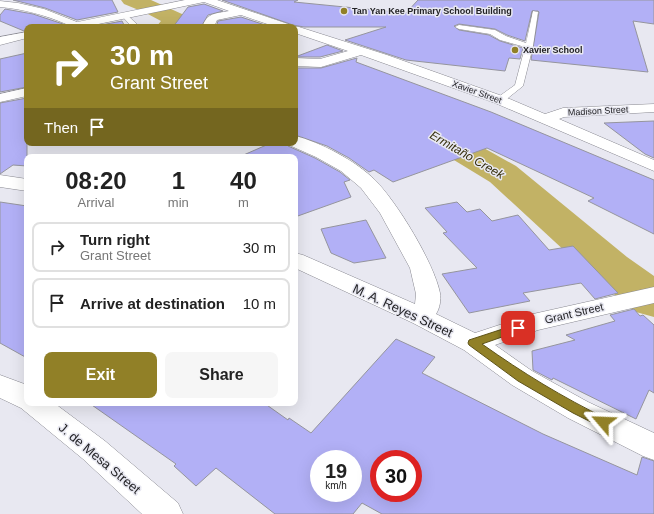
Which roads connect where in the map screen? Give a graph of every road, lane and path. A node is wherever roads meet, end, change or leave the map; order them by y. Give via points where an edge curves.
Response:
1 (200, 0) edge
2 (208, 0) edge
3 (4, 2) edge
4 (240, 12) junction
5 (535, 12) dead end
6 (124, 15) junction
7 (70, 24) edge
8 (83, 24) edge
9 (133, 24) edge
10 (209, 24) edge
11 (278, 24) edge
12 (459, 27) dead end
13 (298, 31) edge
14 (24, 36) edge
15 (0, 40) edge
16 (529, 46) junction
17 (360, 51) junction
18 (298, 62) edge
19 (24, 93) edge
20 (0, 98) edge
21 (500, 100) junction
22 (654, 108) edge
23 (544, 119) junction
24 (298, 142) edge
25 (654, 166) edge
26 (0, 181) edge
27 (24, 185) edge
28 (298, 261) edge
29 (646, 297) edge
30 (422, 317) junction
31 (473, 343) junction
32 (0, 386) edge
33 (24, 397) edge
34 (37, 406) edge
35 (654, 447) edge
36 (166, 514) edge

1 - 6 street
2 - 4 street
3 - 7 street via 47,14
4 - 10 street via 214,17
4 - 11 street
5 - 16 lane
6 - 8 street
6 - 9 lane
12 - 16 lane via 492,32
13 - 17 street, Xavier Street
14 - 15 street
16 - 21 lane via 519,86
17 - 18 street via 321,63
17 - 21 street, Xavier Street
19 - 20 street
21 - 23 street, Xavier Street
22 - 23 street, Madison Street via 563,113
23 - 25 street, Xavier Street
24 - 30 street via 347,167 368,184 389,212 421,268 428,294 426,310
26 - 27 street
28 - 30 street, M. A. Reyes Street
29 - 31 street, Grant Street via 533,323
30 - 31 street, M. A. Reyes Street
31 - 35 street, M. A. Reyes Street via 522,378 578,410
32 - 33 street
34 - 36 street, J. de Mesa Street via 94,450

